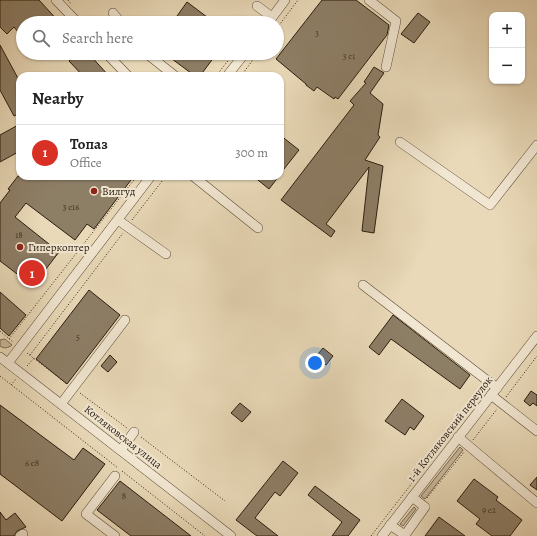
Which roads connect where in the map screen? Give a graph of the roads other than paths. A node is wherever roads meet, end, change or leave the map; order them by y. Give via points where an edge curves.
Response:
1 (56, 0) edge
2 (285, 0) edge
3 (369, 0) edge
4 (257, 6) dead end
5 (113, 13) dead end
6 (71, 16) edge
7 (115, 16) edge
8 (266, 16) edge
9 (273, 16) edge
10 (113, 60) edge
11 (155, 60) edge
12 (240, 60) edge
13 (386, 67) dead end
14 (124, 72) edge
15 (170, 72) edge
16 (230, 72) edge
17 (400, 142) dead end
18 (537, 145) edge
19 (148, 180) edge
20 (198, 180) edge
21 (118, 220) junction
22 (258, 228) dead end
23 (166, 254) dead end
24 (363, 285) dead end
25 (125, 320) dead end
26 (537, 336) edge
27 (0, 356) edge
28 (8, 363) junction
29 (493, 389) junction
30 (60, 404) junction
31 (537, 431) edge
32 (134, 432) road end
33 (458, 438) junction
34 (121, 450) junction
35 (115, 476) dead end
36 (412, 497) junction
37 (537, 503) edge
38 (390, 525) junction
39 (116, 536) edge
40 (231, 536) edge
41 (382, 536) edge
42 (404, 536) edge

1 - 6 street
2 - 9 street
3 - 13 street via 396,21
4 - 8 street
5 - 7 street
10 - 14 street
11 - 15 street
12 - 16 street
17 - 18 street via 490,205
19 - 21 street
20 - 22 street
21 - 23 street
21 - 28 street
24 - 29 street
25 - 30 street
26 - 29 street, 1-й Котляковский переулок
27 - 28 street, Котляковская улица
28 - 30 street, Котляковская улица
29 - 31 street
29 - 33 street, 1-й Котляковский переулок
30 - 34 street, Котляковская улица
32 - 34 street
33 - 36 street, 1-й Котляковский переулок
33 - 37 street
34 - 40 street, Котляковская улица
35 - 39 street via 86,514
36 - 38 street, 1-й Котляковский переулок
36 - 42 street via 425,508
38 - 41 street, 1-й Котляковский переулок
38 - 42 street

